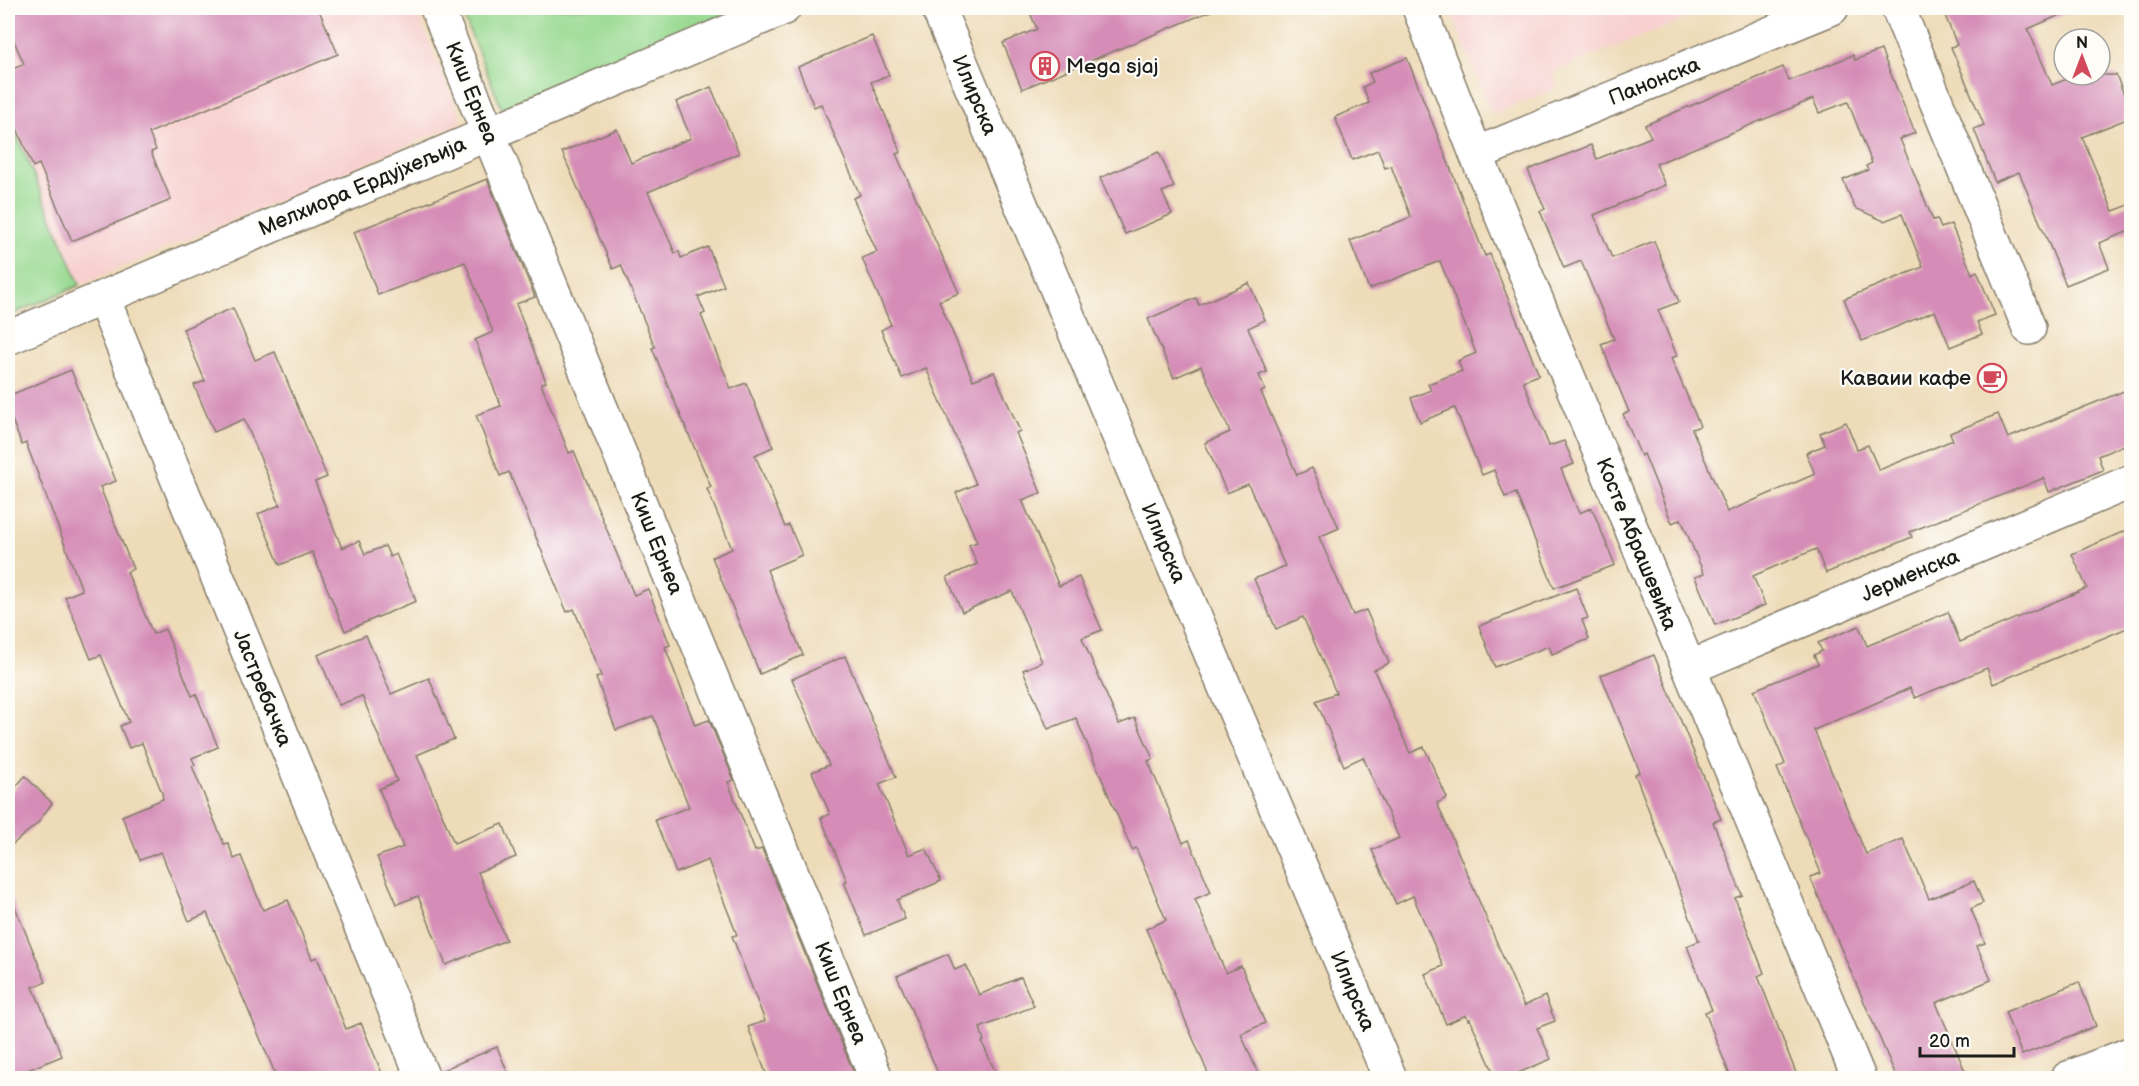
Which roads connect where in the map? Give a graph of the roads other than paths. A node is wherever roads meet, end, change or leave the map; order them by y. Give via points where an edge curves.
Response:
1 (437, 8) edge
2 (784, 8) edge
3 (938, 8) edge
4 (1419, 8) edge
5 (1832, 8) edge
6 (1898, 8) edge
7 (488, 132) junction
8 (1476, 154) junction
9 (103, 298) junction
10 (2030, 327) dead end
11 (8, 338) edge
12 (2132, 481) edge
13 (1689, 668) junction
14 (2132, 1053) edge
15 (423, 1078) edge
16 (876, 1078) edge
17 (1390, 1078) edge
18 (1859, 1078) edge
19 (2068, 1078) edge

1 - 7 street, Киш Ернеа
2 - 7 street, Мелхиора Ердујхељија
3 - 17 street, Илирска
4 - 8 street, Косте Абрашевића
5 - 8 street, Панонска
6 - 10 street
7 - 9 street, Мелхиора Ердујхељија
7 - 16 street, Киш Ернеа
8 - 13 street, Косте Абрашевића
9 - 11 street, Мелхиора Ердујхељија
9 - 15 street, Јастребачка
12 - 13 street, Јерменска
13 - 18 street, Косте Абрашевића
14 - 19 street

